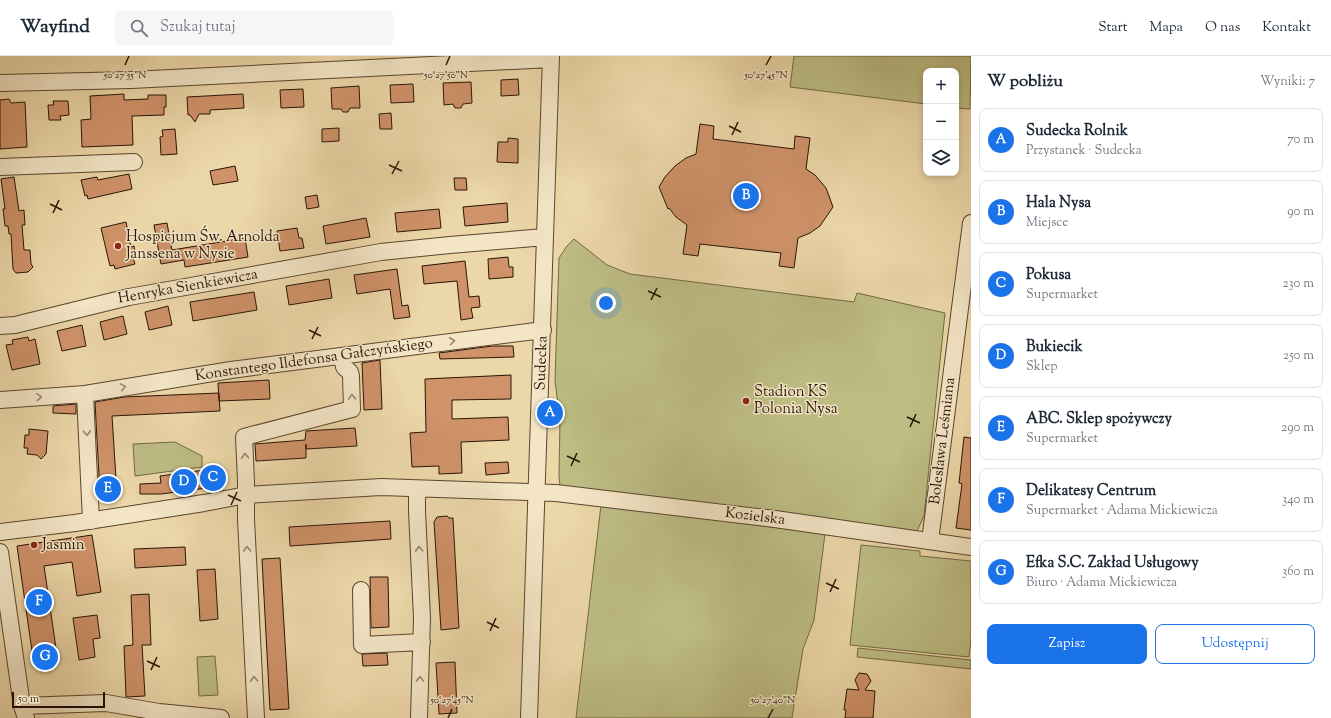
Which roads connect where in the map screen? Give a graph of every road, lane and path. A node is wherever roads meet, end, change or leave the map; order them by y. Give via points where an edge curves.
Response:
1 (551, 58) edge
2 (0, 83) edge
3 (134, 162) dead end
4 (0, 167) edge
5 (971, 223) edge
6 (545, 237) junction
7 (0, 326) edge
8 (543, 330) junction
9 (342, 356) junction
10 (85, 394) junction
11 (0, 400) edge
12 (417, 489) junction
13 (537, 492) junction
14 (246, 495) junction
15 (91, 520) junction
16 (0, 532) edge
17 (930, 541) junction
18 (971, 547) edge
19 (0, 552) edge
20 (361, 590) dead end
21 (422, 642) junction
22 (131, 713) edge
23 (23, 714) edge
24 (221, 718) edge
25 (256, 718) edge
26 (419, 718) edge
27 (529, 718) edge

1 - 2 street via 139,80
1 - 6 street, Sudecka
3 - 4 street
5 - 17 street, Bolesława Leśmiana
6 - 7 street, Henryka Sienkiewicza via 381,252 129,297 15,325
6 - 8 street, Sudecka
9 -> 8 street, Konstantego Ildefonsa Gałczyńskiego
8 - 13 street, Sudecka
10 -> 9 street, Konstantego Ildefonsa Gałczyńskiego via 230,370
14 -> 9 street via 244,436 352,409 351,376 344,367
11 -> 10 street, Konstantego Ildefonsa Gałczyńskiego
10 -> 15 street
12 - 13 street
12 - 14 street via 381,487
21 -> 12 street
13 - 17 street, Kozielska via 775,519
13 - 27 street, Sudecka
14 - 15 street
25 -> 14 street
15 - 16 street
17 - 18 street, Kozielska
19 - 23 street
20 - 21 street via 362,645
26 -> 21 street
22 - 23 street via 106,703
22 - 24 street via 159,712

